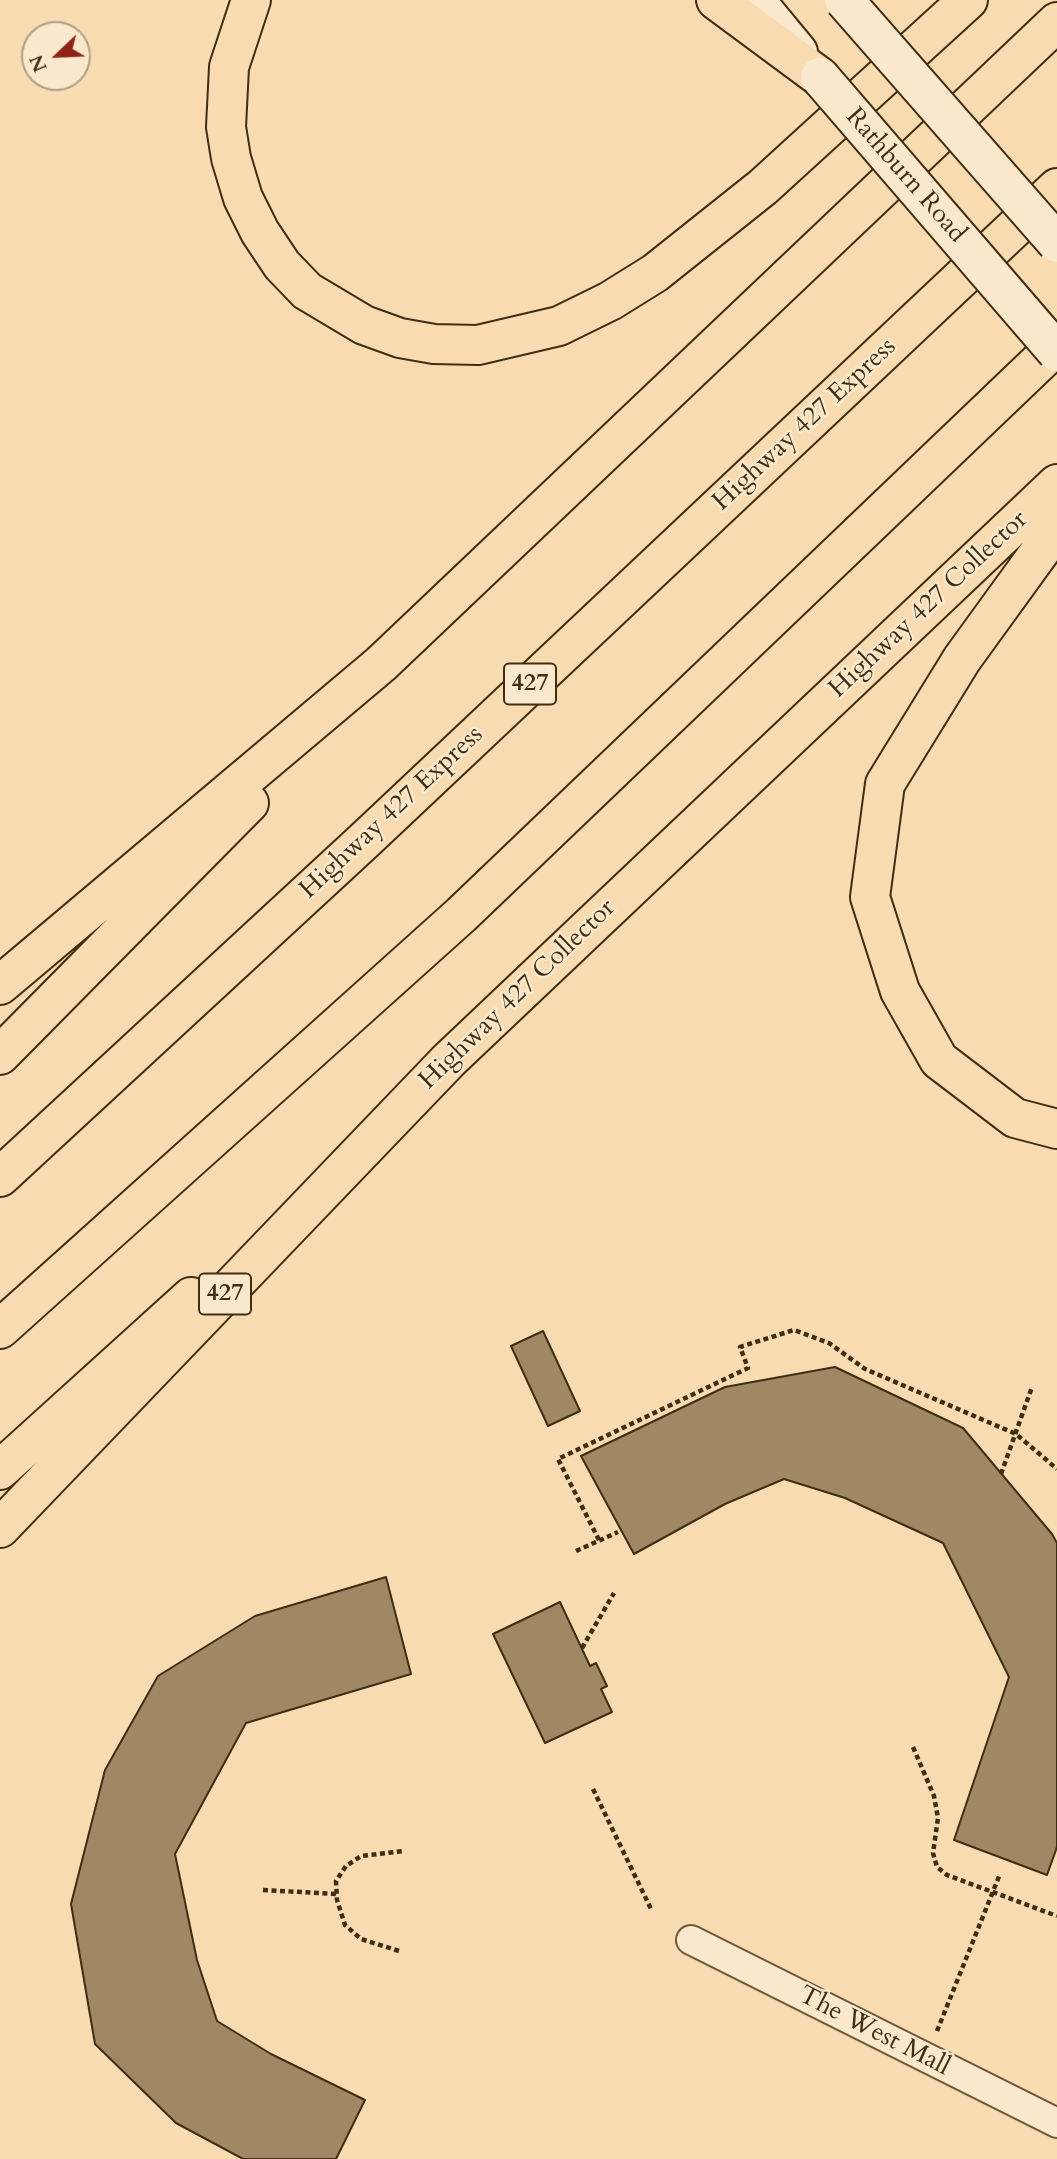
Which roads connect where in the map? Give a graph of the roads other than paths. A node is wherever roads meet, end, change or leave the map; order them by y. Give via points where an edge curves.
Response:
1 (251, 0) edge
2 (716, 0) edge
3 (755, 0) edge
4 (844, 0) edge
5 (968, 0) edge
6 (1057, 22) edge
7 (773, 35) junction
8 (820, 77) joint
9 (1057, 188) edge
10 (1057, 243) edge
11 (1057, 345) edge
12 (1057, 352) edge
13 (1057, 484) edge
14 (1057, 528) edge
15 (381, 664) junction
16 (0, 985) edge
17 (0, 1055) edge
18 (449, 1059) junction
19 (1057, 1129) edge
20 (0, 1177) edge
21 (0, 1329) edge
22 (0, 1470) edge
23 (0, 1528) edge
24 (691, 1940) dead end
25 (1057, 2123) edge

1 - 5 highway via 229,67 226,127 243,198 260,232 307,291 364,326 434,344 478,345 559,326 655,273 763,187
2 - 7 highway
3 - 7 main road
4 - 10 main road, bridge
6 - 15 highway
7 - 8 highway
8 - 12 main road, Rathburn Road, bridge
9 - 20 highway, Highway 427 Express / 427
11 - 21 highway via 461,915
13 - 18 highway, Highway 427 Collector / 427
14 - 19 highway via 962,659 885,784 870,897 900,991 939,1060 1015,1118
15 - 16 highway
15 - 17 highway via 141,916
18 - 22 highway
18 - 23 highway, Highway 427 Collector / 427
24 - 25 street, The West Mall

